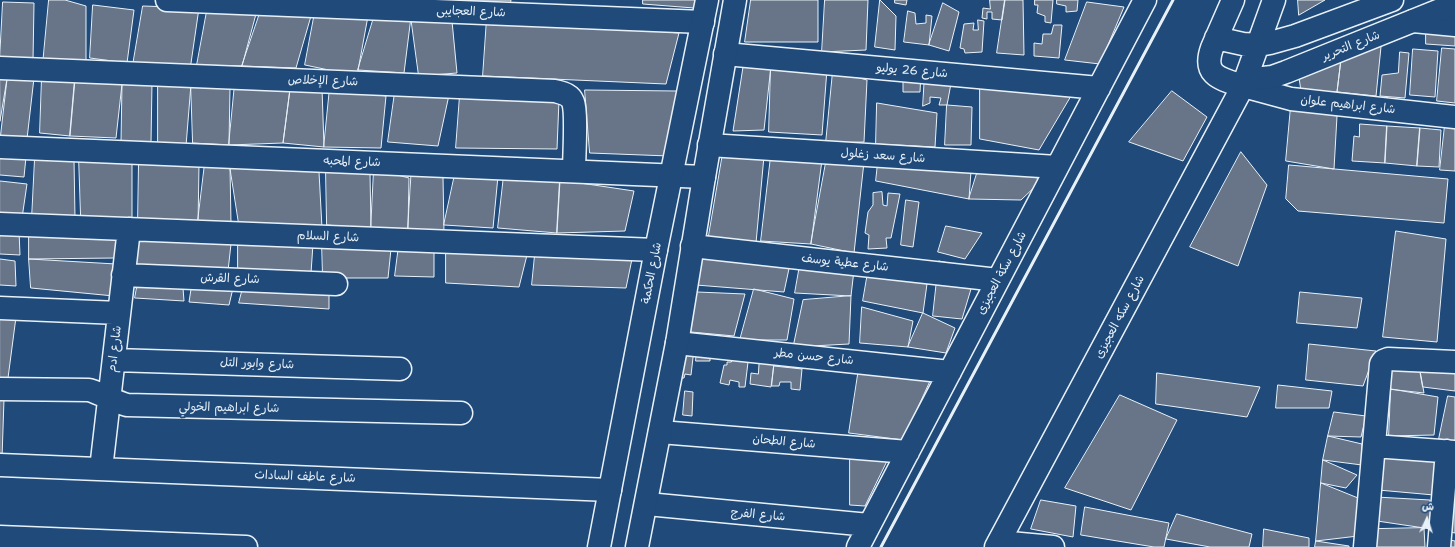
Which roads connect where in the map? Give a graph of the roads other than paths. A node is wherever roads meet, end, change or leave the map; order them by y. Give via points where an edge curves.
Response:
1 (167, 0) edge
2 (707, 0) edge
3 (735, 0) edge
4 (1143, 0) edge
5 (1233, 0) edge
6 (1274, 0) edge
7 (1392, 0) edge
8 (1455, 4) edge
9 (1413, 21) junction
10 (703, 22) junction
11 (1455, 25) edge
12 (1216, 38) junction
13 (1258, 45) junction
14 (726, 54) junction
15 (0, 68) edge
16 (1244, 83) junction
17 (1099, 88) junction
18 (1455, 117) edge
19 (709, 145) junction
20 (0, 147) edge
21 (1057, 167) junction
22 (574, 172) junction
23 (671, 176) junction
24 (704, 177) junction
25 (0, 224) edge
26 (129, 229) junction
27 (692, 246) junction
28 (656, 250) junction
29 (123, 275) junction
30 (998, 280) junction
31 (336, 284) dead end
32 (0, 308) edge
33 (119, 313) junction
34 (677, 343) junction
35 (114, 360) junction
36 (1455, 362) edge
37 (400, 369) dead end
38 (950, 372) junction
39 (0, 389) edge
40 (109, 398) junction
41 (461, 413) dead end
42 (660, 432) junction
43 (1374, 446) junction
44 (1451, 451) edge
45 (908, 452) junction
46 (0, 465) edge
47 (101, 469) junction
48 (610, 490) junction
49 (646, 504) junction
50 (869, 525) junction
51 (0, 537) edge
52 (998, 544) edge
53 (246, 547) edge
54 (599, 547) edge
55 (637, 547) edge
56 (858, 547) edge
57 (1053, 547) edge
58 (1366, 547) edge
59 (1439, 547) edge

1 - 10 street, شارع العجايبى
2 - 10 street, شارع الحكمة
3 - 14 street
4 - 17 street, شارع سكة العجيزى
5 - 12 street
6 - 13 street, شارع سكه العجيزى
7 - 13 street via 1295,36
8 - 9 street, شارع التحرير
9 - 11 street
9 - 16 street, شارع التحرير via 1272,77
10 - 23 street, شارع الحكمة
12 - 13 street
12 - 16 street via 1209,56 1212,71 1217,78
13 - 16 street, شارع سكه العجيزى
14 - 17 street, شارع 26 يوليو
14 - 19 street
15 - 22 street, شارع الإخلاص via 554,91 566,94 573,101
16 - 18 street, شارع ابراهيم علوان via 1291,99
16 - 52 street, شارع سكه العجيزى
17 - 21 street, شارع سكة العجيزى
19 - 21 street, شارع سعد زغلول
19 - 24 street
20 - 22 street, شارع المحبه
21 - 30 street, شارع سكة العجيزى
22 - 23 street, شارع المحبه
23 - 24 street, شارع المحبه
23 - 28 street, شارع الحكمة
24 - 27 street
25 - 26 street, شارع السلام
26 - 28 street, شارع السلام
26 - 29 street, شارع ادم
27 - 30 street, شارع عطية يوسف
27 - 34 street
28 - 48 street, شارع الحكمة
29 - 31 street, شارع القرش
29 - 33 street, شارع ادم
30 - 38 street, شارع سكة العجيزى
32 - 33 street
33 - 35 street, شارع ادم
34 - 38 street, شارع حسن مطر
34 - 42 street
35 - 37 street, شارع وابور التل
35 - 40 street, شارع ادم
36 - 43 street via 1388,358 1383,361
38 - 45 street, شارع سكة العجيزى
39 - 40 street, شارع ابراهيم الخولي via 89,390
40 - 41 street, شارع ابراهيم الخولي via 127,405
40 - 47 street, شارع ادم
42 - 45 street, شارع الطحان
42 - 49 street
43 - 44 street
43 - 58 street
44 - 59 street
45 - 50 street, شارع سكة العجيزى
46 - 47 street, شارع عاطف السادات
47 - 48 street, شارع عاطف السادات
48 - 54 street, شارع الحكمة
49 - 50 street, شارع الفرج
49 - 55 street
50 - 56 street, شارع سكة العجيزى
51 - 53 street
52 - 57 street

